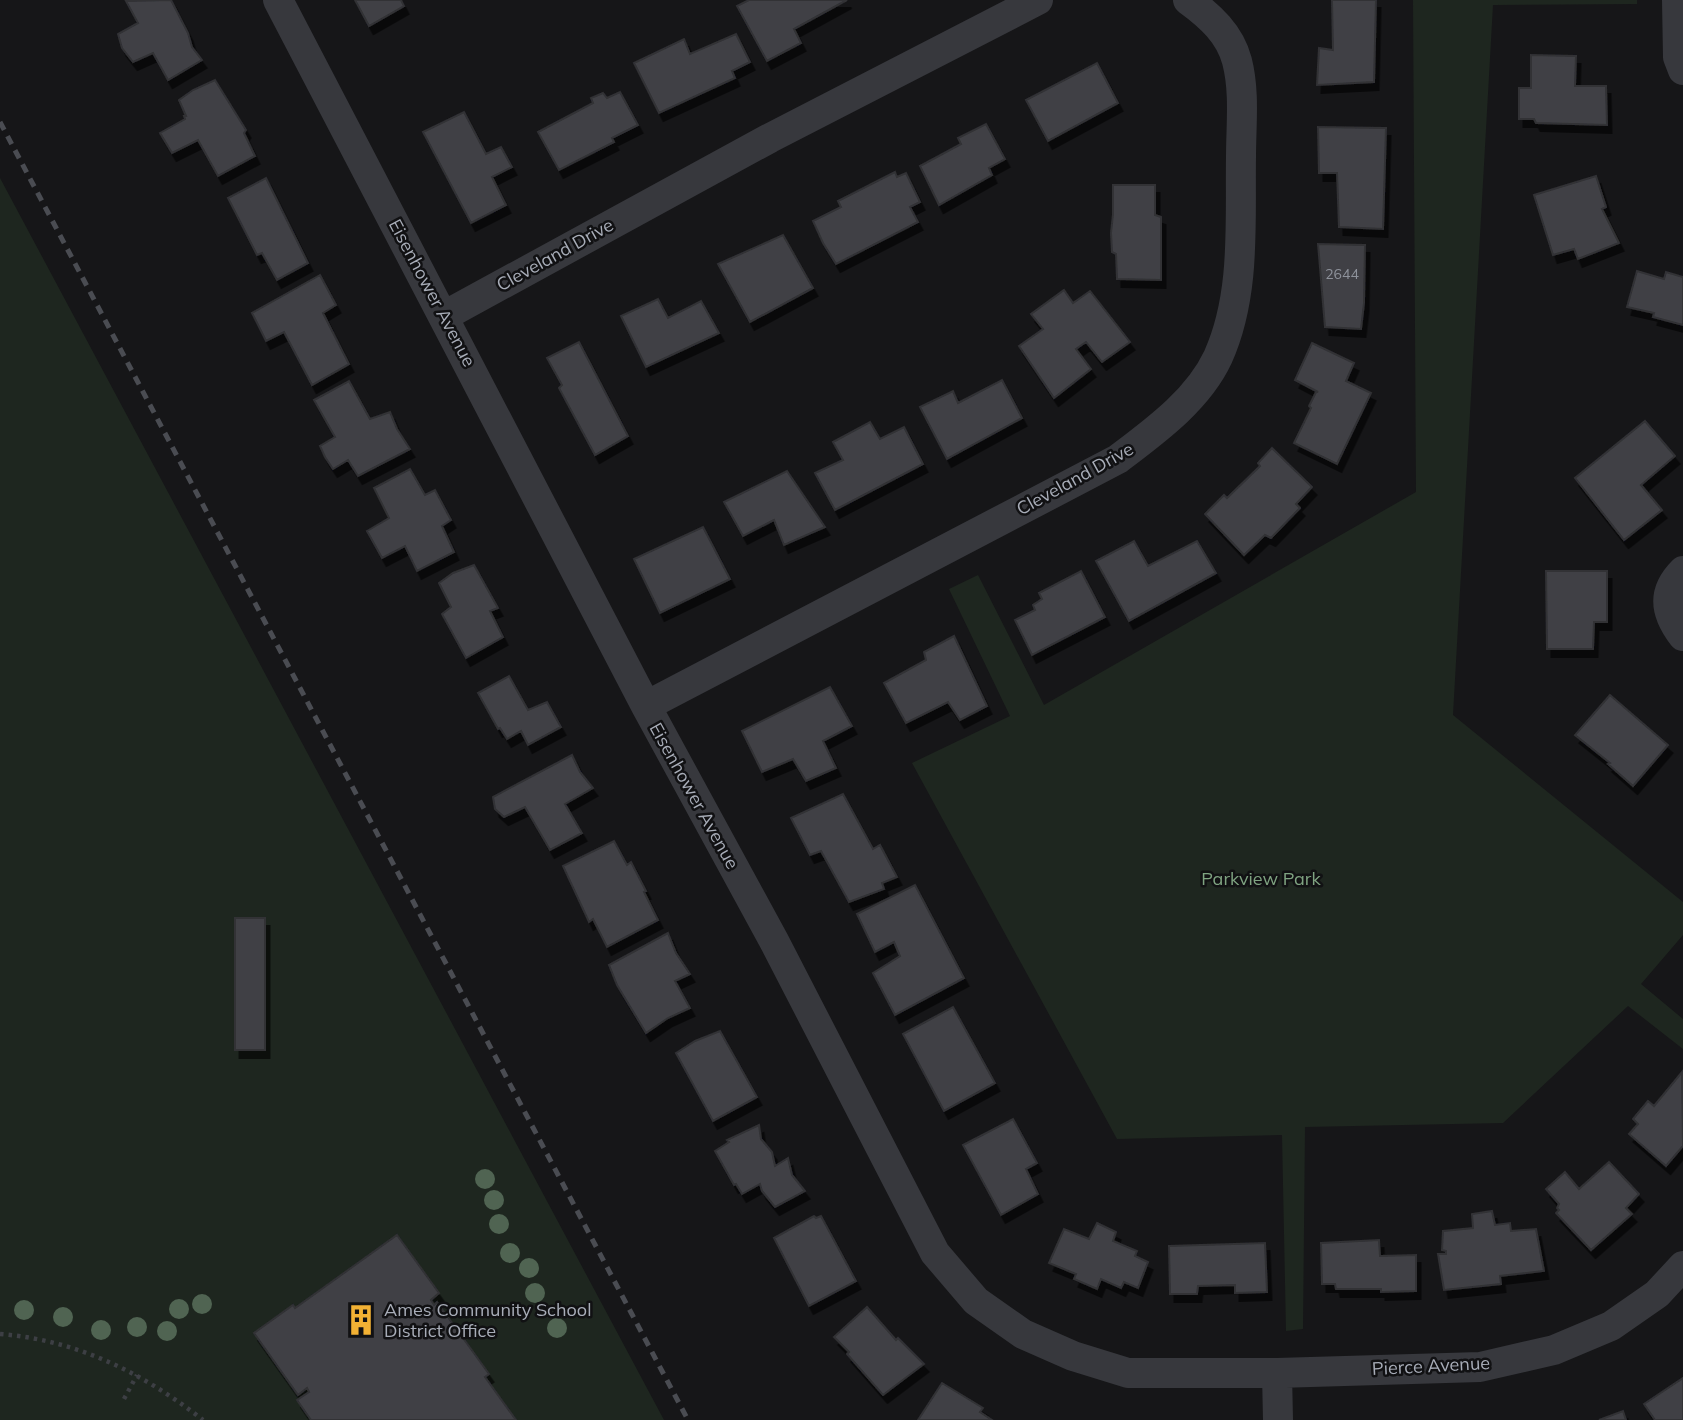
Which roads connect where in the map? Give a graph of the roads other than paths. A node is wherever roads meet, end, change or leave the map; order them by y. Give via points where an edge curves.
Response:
1 (278, 0) edge
2 (1038, 0) edge
3 (1188, 0) edge
4 (1677, 0) edge
5 (1683, 70) edge
6 (444, 316) junction
7 (1683, 571) edge
8 (1683, 636) edge
9 (646, 706) junction
10 (1683, 1266) edge
11 (1277, 1373) junction
12 (1278, 1420) edge

1 - 6 street, Eisenhower Avenue
2 - 6 street, Cleveland Drive via 770,138
3 - 9 street, Cleveland Drive via 1226,35 1237,60 1242,90 1239,271 1230,322 1217,359 1196,389 1169,421 1118,458
4 - 5 street via 1678,57
6 - 9 street, Eisenhower Avenue
7 - 8 street via 1668,594 1670,619
9 - 11 street, Eisenhower Avenue via 935,1253 976,1301 1023,1334 1128,1373
10 - 11 street, Pierce Avenue via 1657,1294 1611,1326 1554,1350 1480,1367
11 - 12 street

